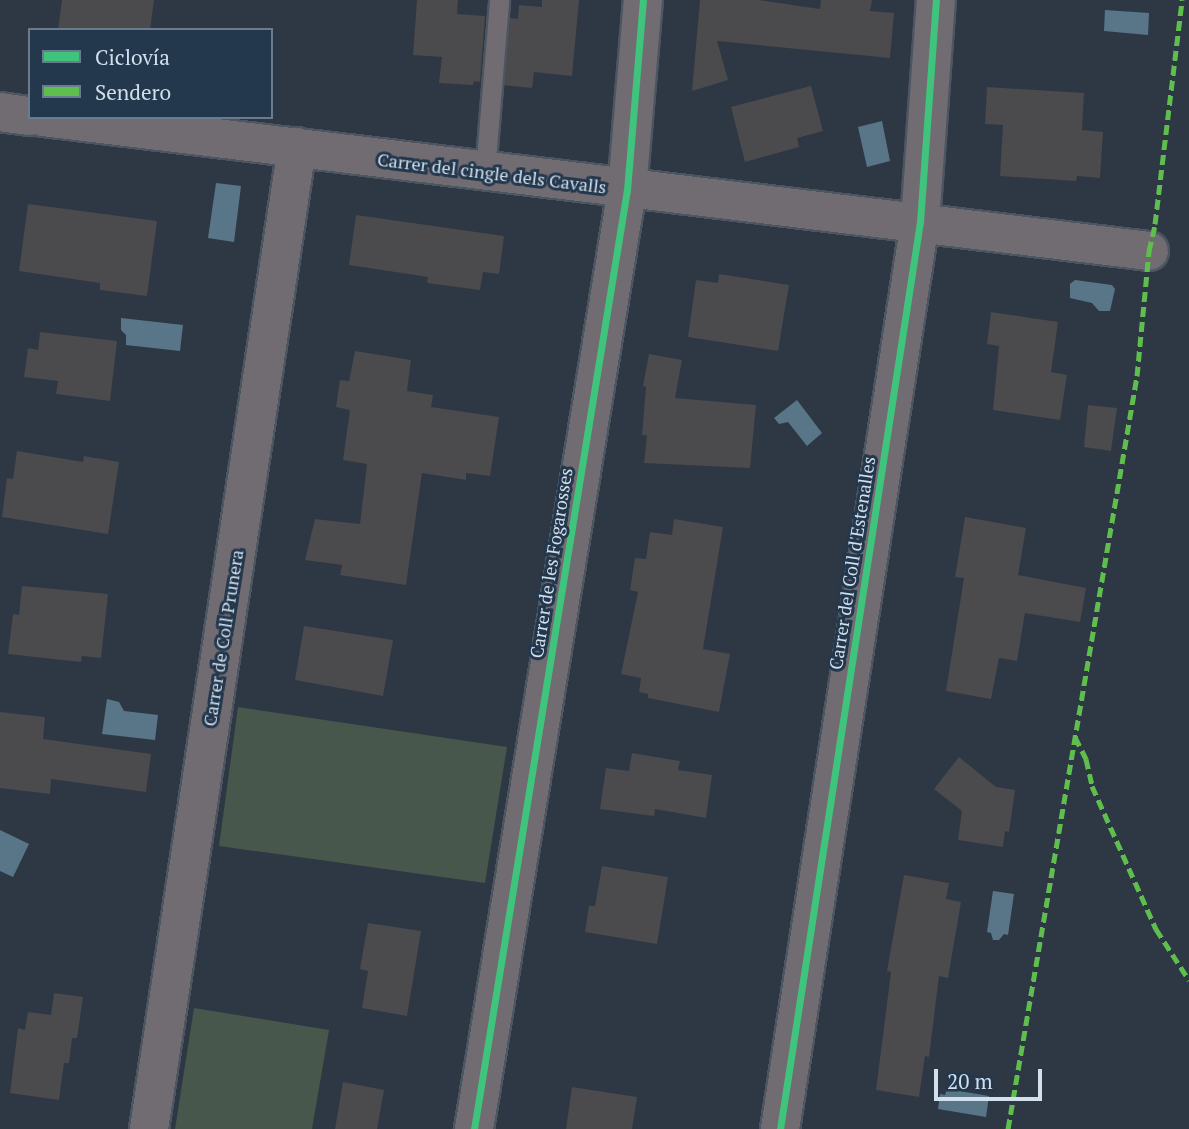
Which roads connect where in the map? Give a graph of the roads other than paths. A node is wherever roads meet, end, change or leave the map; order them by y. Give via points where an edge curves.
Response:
1 (499, 0) edge
2 (643, 0) edge
3 (936, 0) edge
4 (0, 112) edge
5 (28, 116) edge
6 (60, 119) edge
7 (297, 147) junction
8 (485, 172) junction
9 (627, 190) junction
10 (920, 222) junction
11 (1149, 251) dead end
12 (149, 1129) edge
13 (474, 1129) edge
14 (780, 1129) edge

1 - 8 lane
2 - 9 street, Carrer de les Fogarosses
3 - 10 street, Carrer del Coll d'Estenalles
4 - 5 street
6 - 7 street, Carrer del cingle dels Cavalls
7 - 8 street, Carrer del cingle dels Cavalls
7 - 12 street, Carrer de Coll Prunera
8 - 9 street, Carrer del cingle dels Cavalls
9 - 10 street, Carrer del cingle dels Cavalls
9 - 13 street, Carrer de les Fogarosses
10 - 11 street, Carrer del cingle dels Cavalls
10 - 14 street, Carrer del Coll d'Estenalles

